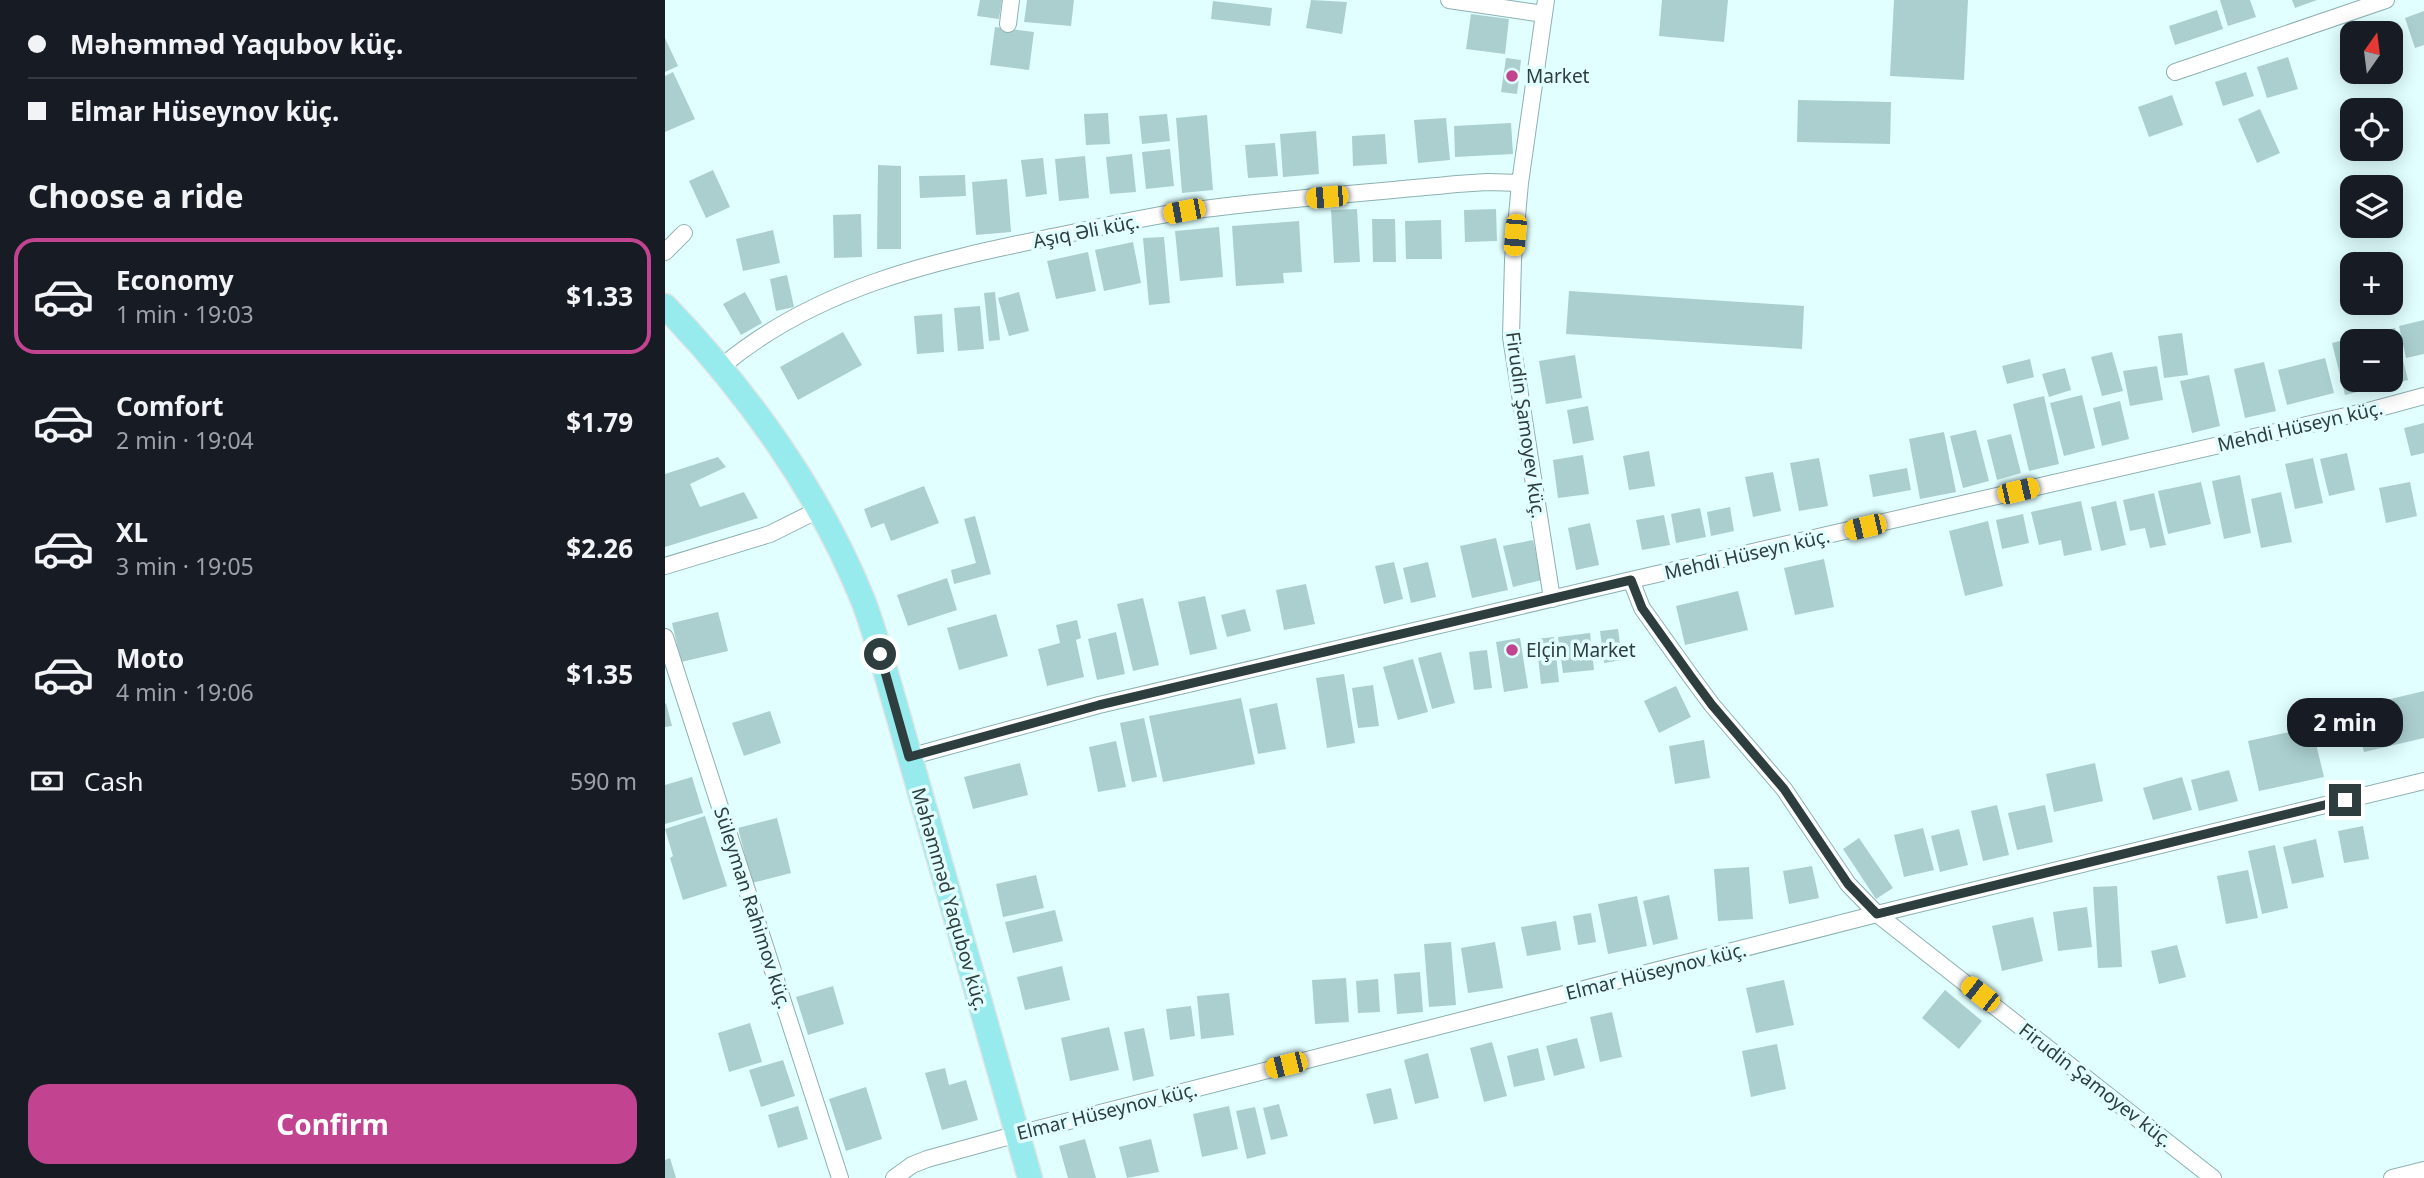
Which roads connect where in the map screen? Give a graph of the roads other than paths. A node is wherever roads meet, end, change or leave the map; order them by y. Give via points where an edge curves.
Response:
1 (1011, 0) edge
2 (1449, 0) edge
3 (2386, 0) edge
4 (1545, 7) edge
5 (1008, 24) dead end
6 (2175, 72) dead end
7 (1520, 183) junction
8 (684, 233) dead end
9 (665, 251) edge
10 (665, 306) edge
11 (721, 367) junction
12 (2424, 396) edge
13 (818, 510) junction
14 (665, 566) edge
15 (1631, 580) junction
16 (1552, 599) junction
17 (665, 637) edge
18 (909, 757) junction
19 (2424, 781) edge
20 (1877, 914) junction
21 (1018, 1134) junction
22 (2424, 1170) edge
23 (840, 1178) edge
24 (894, 1178) edge
25 (1030, 1178) edge
26 (2213, 1178) edge
27 (2392, 1178) edge

1 - 5 street
2 - 4 street
3 - 6 street
4 - 7 street, Firudin Şamoyev küç.
7 - 11 street, Aşıq Əli küç. via 1457,184 1184,211 991,250 862,285 754,342
7 - 16 street, Firudin Şamoyev küç. via 1511,337
8 - 9 street
10 - 11 main road, Məhəmməd Yaqubov küç.
11 - 13 main road, Məhəmməd Yaqubov küç.
12 - 15 street, Mehdi Hüseyn küç.
13 - 14 street via 770,534
13 - 18 main road, Məhəmməd Yaqubov küç. via 863,600
15 - 16 street, Mehdi Hüseyn küç.
15 - 20 street, Firudin Şamoyev küç. via 1642,608 1698,687 1784,789 1848,884
16 - 18 street, Mehdi Hüseyn küç. via 1099,705
17 - 23 street, Süleyman Rahimov küç.
18 - 21 main road, Məhəmməd Yaqubov küç.
19 - 20 street, Elmar Hüseynov küç.
20 - 21 street, Elmar Hüseynov küç.
20 - 26 street, Firudin Şamoyev küç.
21 - 24 street, Elmar Hüseynov küç. via 927,1159
21 - 25 main road, Məhəmməd Yaqubov küç.
22 - 27 street

